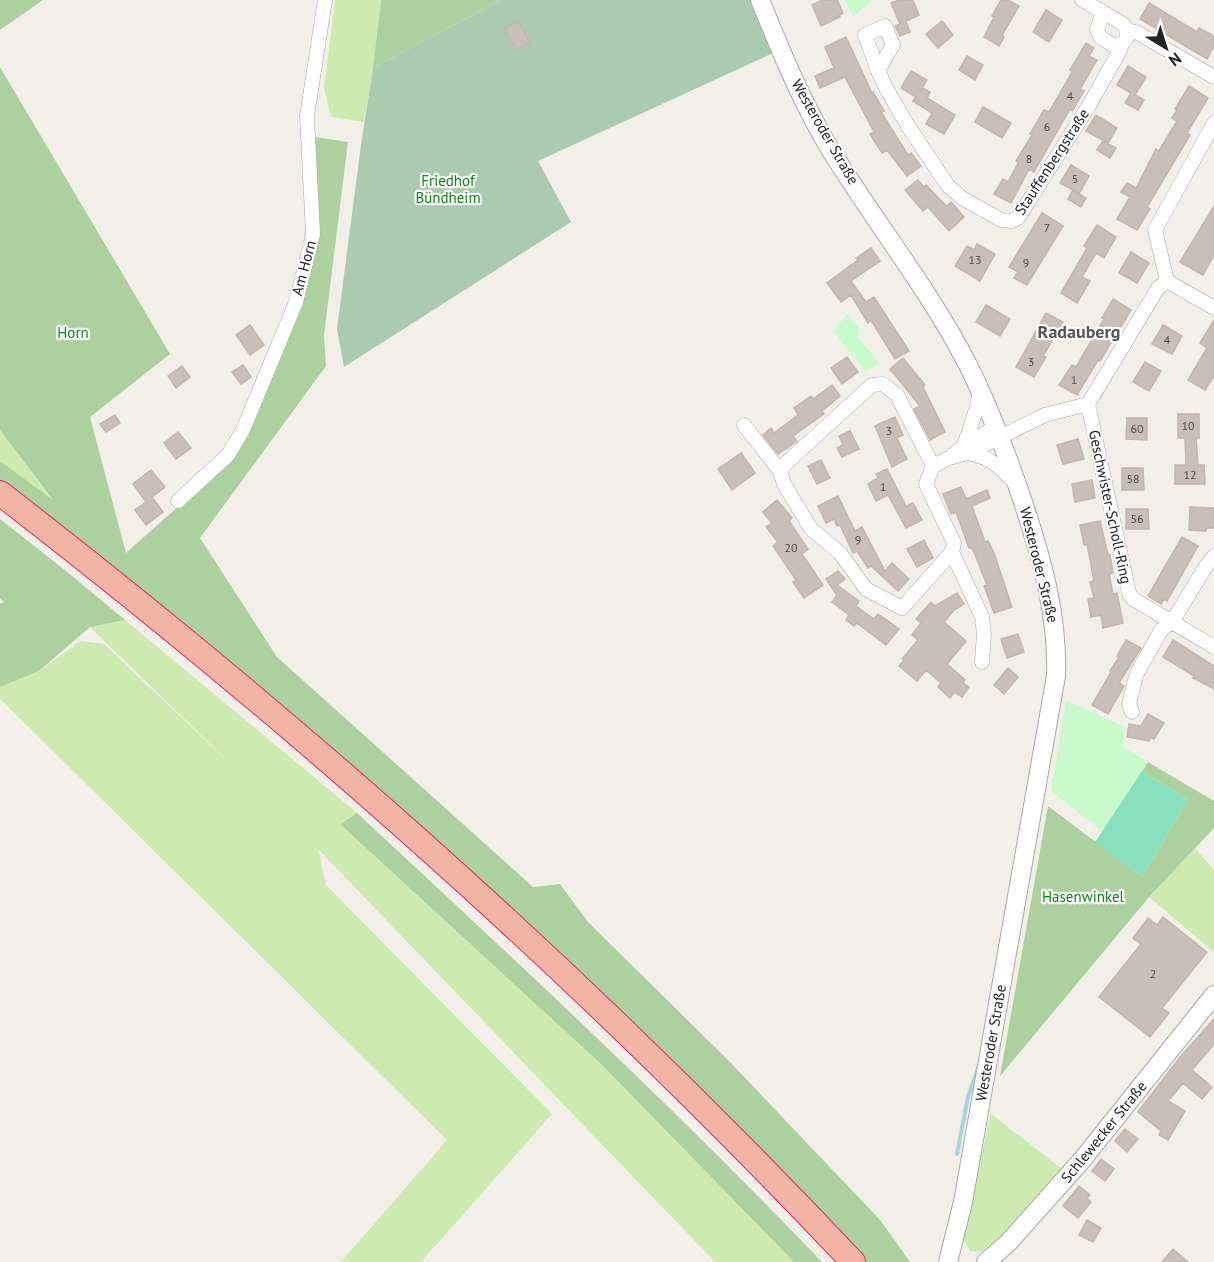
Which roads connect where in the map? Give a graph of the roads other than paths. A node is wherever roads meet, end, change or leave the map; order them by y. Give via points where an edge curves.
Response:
1 (325, 0) edge
2 (760, 0) edge
3 (1082, 0) edge
4 (1103, 12) junction
5 (1126, 30) junction
6 (1122, 44) junction
7 (878, 71) dead end
8 (1214, 77) edge
9 (1214, 123) edge
10 (1167, 281) junction
11 (1214, 308) edge
12 (980, 391) junction
13 (1088, 404) junction
14 (744, 425) dead end
15 (998, 433) junction
16 (966, 450) junction
17 (933, 466) junction
18 (780, 471) junction
19 (1017, 484) junction
20 (0, 493) edge
21 (178, 501) dead end
22 (0, 507) edge
23 (952, 552) junction
24 (76, 559) junction
25 (1213, 559) edge
26 (136, 607) junction
27 (1172, 621) junction
28 (1214, 647) edge
29 (982, 662) dead end
30 (1132, 712) dead end
31 (1214, 995) edge
32 (952, 1261) edge
33 (836, 1262) edge
34 (853, 1262) edge
35 (986, 1262) edge

1 - 21 street, Am Horn via 307,116 313,234 296,302 243,430 228,455
2 - 12 street, Westeroder Straße via 781,52 827,143 933,303
3 - 4 street
4 - 5 street
4 - 6 street via 1097,30 1101,38 1115,46
5 - 6 street via 1127,38
5 - 8 street via 1138,33
6 - 7 street, Stauffenbergstraße via 1084,113 1018,218 1012,221 1002,220 948,186
9 - 10 street via 1155,230
10 - 11 street
10 - 13 street via 1158,288
12 - 15 street, Westeroder Straße
12 - 16 street
13 - 15 street
13 - 27 street, Geschwister-Scholl-Ring via 1126,588 1133,599
14 - 18 street
15 - 16 street
15 - 19 street, Westeroder Straße
16 - 17 street
16 - 19 street via 992,460
17 - 18 street via 897,396 883,384 872,385
17 - 23 street via 926,484 954,543
18 - 23 street via 812,529 840,553 866,589 902,608
19 - 32 street, Westeroder Straße via 1054,615 1056,676
20 - 24 highway
22 - 24 highway
23 - 29 street via 982,617
24 - 26 highway
25 - 27 street
26 - 33 highway via 566,992
26 - 34 highway via 331,762 478,892 654,1059
27 - 28 street, Geschwister-Scholl-Ring
27 - 30 street via 1162,629 1137,673 1129,704
31 - 35 street, Schlewecker Straße via 1082,1160

